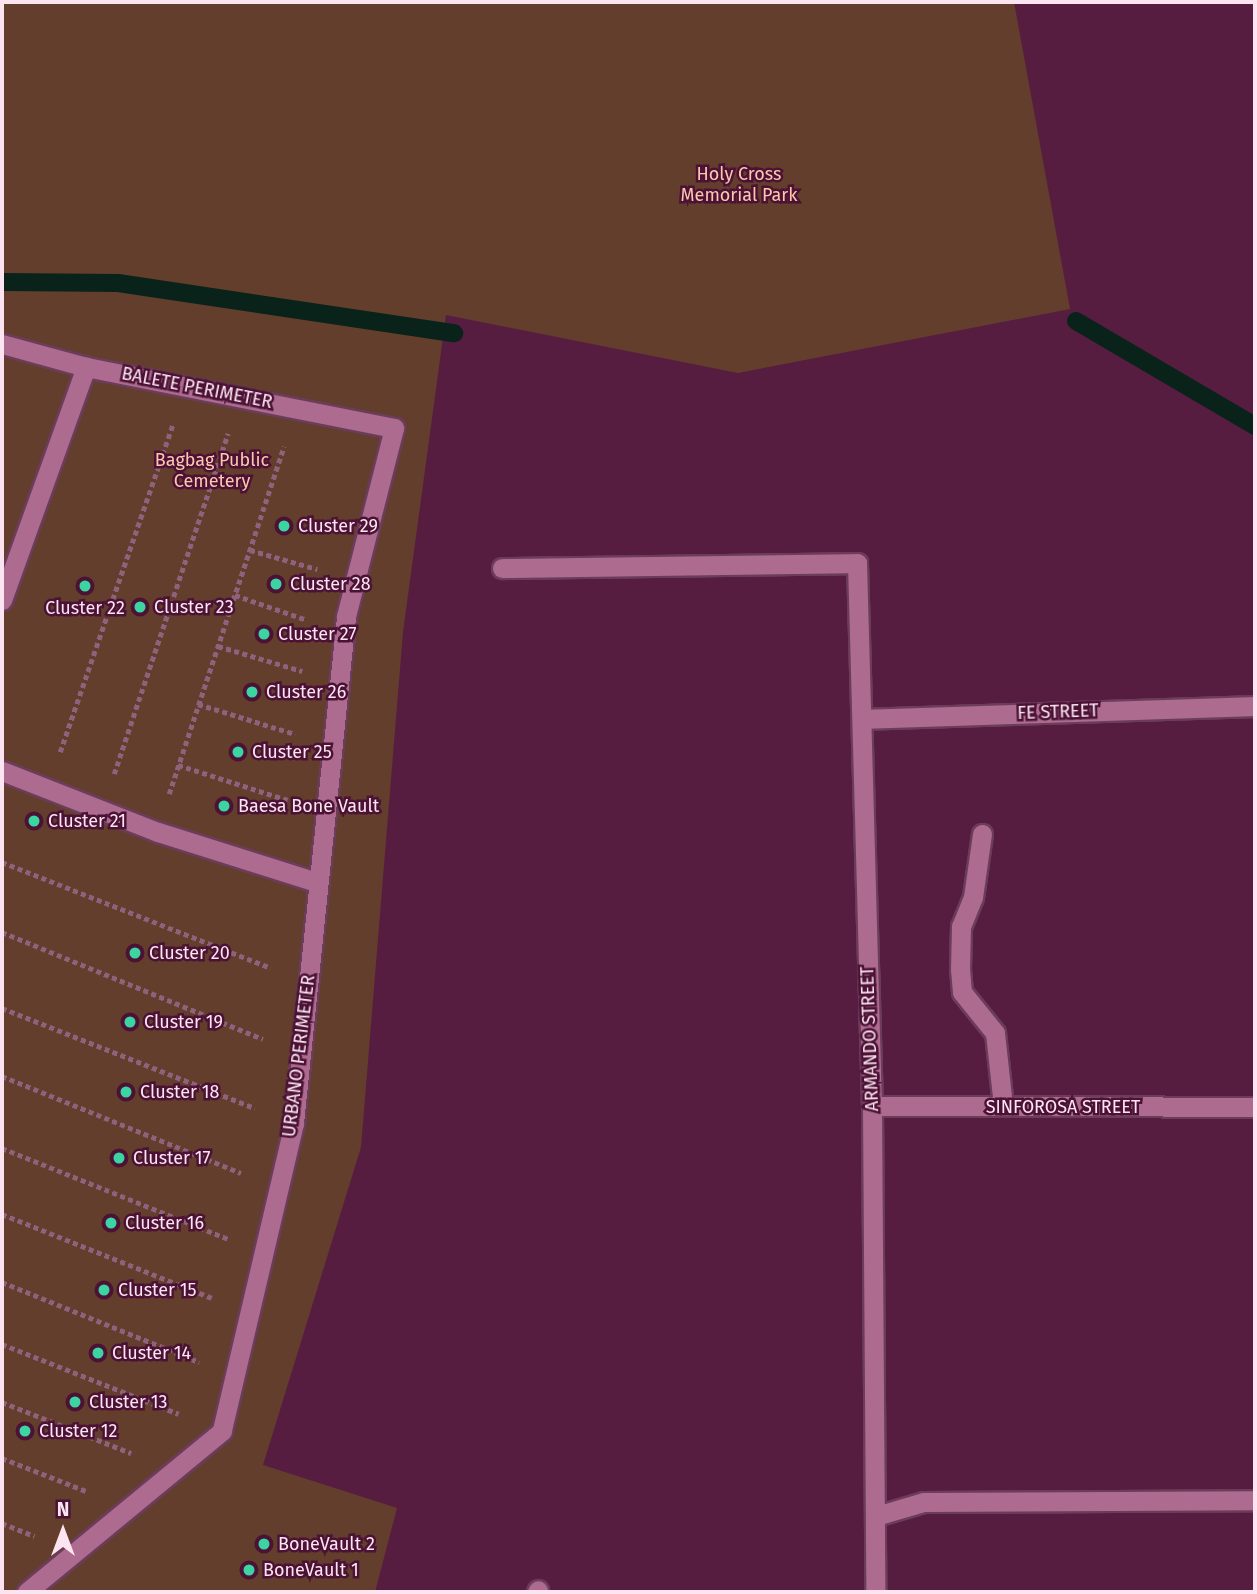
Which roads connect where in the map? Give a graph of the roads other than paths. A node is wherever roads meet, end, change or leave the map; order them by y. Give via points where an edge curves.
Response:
1 (2, 344) edge
2 (86, 367) junction
3 (394, 428) joint
4 (502, 568) dead end
5 (2, 600) edge
6 (1255, 706) edge
7 (862, 719) junction
8 (2, 771) edge
9 (982, 834) dead end
10 (317, 882) junction
11 (872, 1106) junction
12 (1003, 1106) junction
13 (1255, 1107) edge
14 (1255, 1500) edge
15 (876, 1516) junction
16 (27, 1592) edge
17 (875, 1592) edge

1 - 2 street, BALETE PERIMETER
2 - 3 street, BALETE PERIMETER
2 - 5 street
3 - 10 street, URBANO PERIMETER via 344,632
4 - 7 street, ARMANDO STREET via 857,563
6 - 7 street, FE STREET
7 - 11 street, ARMANDO STREET
8 - 10 street via 158,832
9 - 12 street via 973,897 961,926 960,969 962,992 995,1033
10 - 16 street, URBANO PERIMETER via 293,1123 222,1431
11 - 12 street, SINFOROSA STREET
11 - 15 street, ARMANDO STREET
12 - 13 street, SINFOROSA STREET
14 - 15 street via 924,1502
15 - 17 street, ARMANDO STREET

